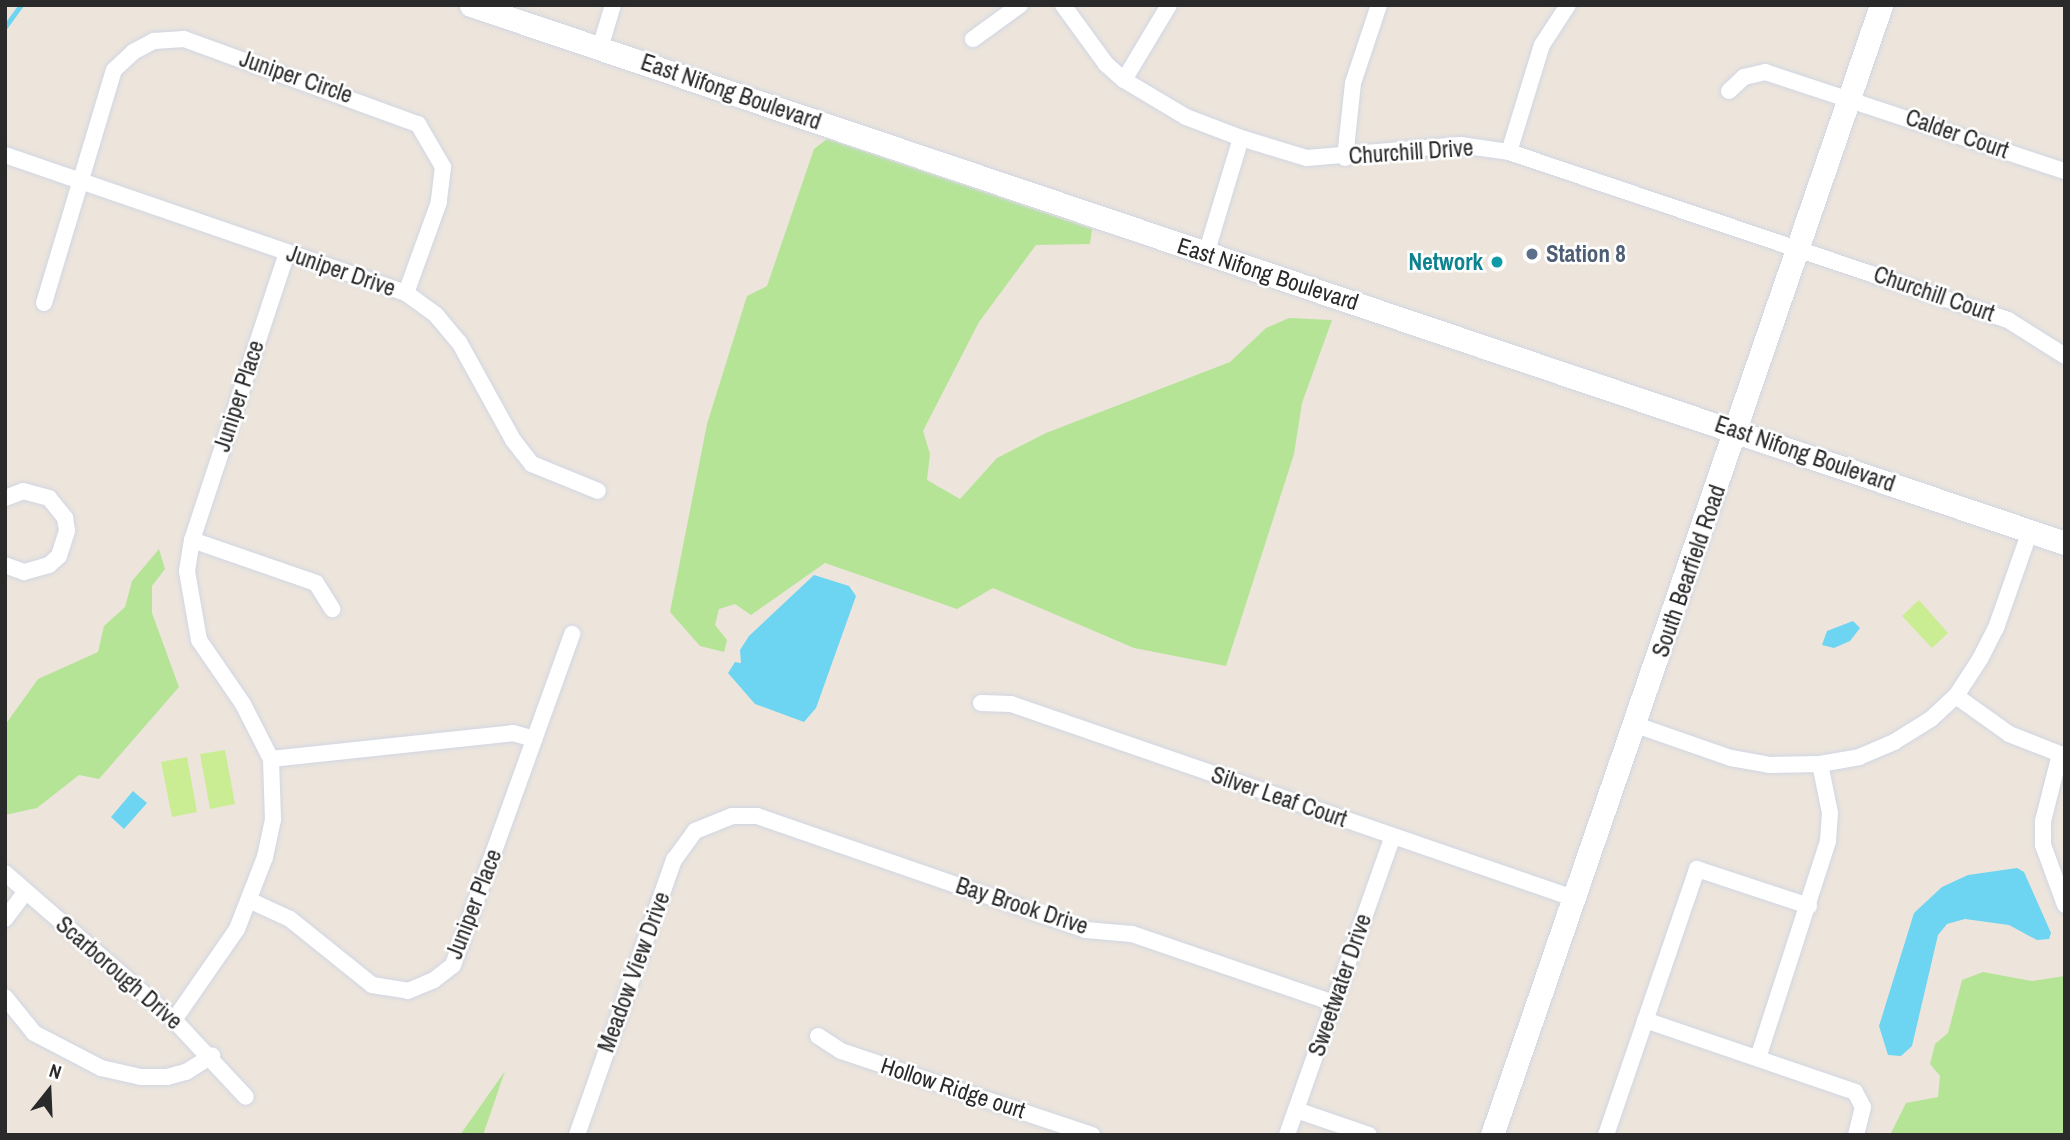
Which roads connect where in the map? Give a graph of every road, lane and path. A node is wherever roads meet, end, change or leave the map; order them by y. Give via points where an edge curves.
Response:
1 (471, 5) edge
2 (613, 5) edge
3 (1020, 5) edge
4 (1063, 5) edge
5 (1169, 5) edge
6 (1379, 5) edge
7 (1568, 5) edge
8 (1881, 5) edge
9 (973, 39) dead end
10 (600, 48) junction
11 (1124, 80) junction
12 (1729, 91) dead end
13 (1849, 97) junction
14 (1241, 138) junction
15 (1509, 152) junction
16 (5, 155) edge
17 (1345, 158) junction
18 (2065, 171) edge
19 (83, 181) junction
20 (1797, 246) junction
21 (287, 253) junction
22 (1206, 254) junction
23 (406, 293) junction
24 (44, 303) dead end
25 (2065, 356) edge
26 (1738, 432) junction
27 (598, 491) dead end
28 (5, 498) edge
29 (2030, 531) junction
30 (192, 540) junction
31 (2065, 543) edge
32 (7, 571) edge
33 (332, 609) dead end
34 (572, 634) dead end
35 (1956, 696) junction
36 (981, 703) dead end
37 (1636, 725) junction
38 (534, 739) junction
39 (2062, 755) edge
40 (271, 759) junction
41 (1820, 764) junction
42 (710, 822) joint
43 (1393, 836) junction
44 (5, 873) edge
45 (25, 892) junction
46 (1576, 899) junction
47 (251, 901) junction
48 (2065, 905) edge
49 (1809, 906) junction
50 (5, 919) edge
51 (5, 997) edge
52 (1334, 1003) junction
53 (174, 1020) junction
54 (1646, 1020) junction
55 (818, 1036) dead end
56 (212, 1056) junction
57 (1758, 1058) junction
58 (246, 1097) dead end
59 (1296, 1110) junction
60 (577, 1135) edge
61 (1092, 1135) edge
62 (1287, 1135) edge
63 (1368, 1135) edge
64 (1492, 1135) edge
65 (1606, 1135) edge
66 (1856, 1135) edge

1 - 10 street, East Nifong Boulevard
2 - 10 street
3 - 9 street
4 - 11 street, Churchill Drive via 1106,64
5 - 11 street
6 - 17 street via 1353,83
7 - 15 street via 1542,46
8 - 13 street, South Bearfield Road
10 - 22 street, East Nifong Boulevard
11 - 14 street, Churchill Drive via 1186,117
12 - 13 street, Calder Court via 1744,77 1765,72
13 - 18 street, Calder Court
13 - 20 street, South Bearfield Road
14 - 17 street, Churchill Drive via 1307,158
14 - 22 street
15 - 17 street, Churchill Drive via 1460,145
15 - 20 street, Churchill Drive
16 - 19 street, Juniper Drive
19 - 21 street, Juniper Drive
19 - 23 street, Juniper Circle via 114,70 154,41 184,39 374,104 418,124 443,167 439,202
19 - 24 street, Juniper Circle
20 - 25 street, Churchill Court via 2008,320
20 - 26 street, South Bearfield Road
21 - 23 street, Juniper Drive
21 - 30 street, Juniper Place
22 - 26 street, East Nifong Boulevard
23 - 27 street, Juniper Drive via 436,315 459,342 513,440 532,464
26 - 29 street, East Nifong Boulevard
26 - 37 street, South Bearfield Road
28 - 32 street via 23,491 49,498 65,518 67,531 65,545 49,565
29 - 31 street, East Nifong Boulevard
29 - 35 street via 1996,628
30 - 33 street via 316,583
30 - 40 street, Juniper Place via 187,571 200,640 243,704
34 - 38 street, Juniper Place
35 - 39 street via 2009,734
35 - 41 street via 1931,719 1894,742 1858,757
36 - 43 street, Silver Leaf Court via 1011,704
37 - 41 street via 1731,758 1769,765
37 - 46 street, South Bearfield Road
38 - 40 street via 513,733
38 - 47 street, Juniper Place via 453,965 434,980 408,991 372,985 290,919
39 - 48 street via 2043,821 2043,845
40 - 47 street, Juniper Place via 273,820
41 - 49 street via 1830,813 1828,841
42 - 52 street, Bay Brook Drive via 757,816 1086,930 1132,934
42 - 60 street, Meadow View Drive via 683,844 674,860
43 - 46 street, Silver Leaf Court
43 - 52 street, Sweetwater Drive
44 - 45 street, Scarborough Drive
45 - 50 street
45 - 53 street, Scarborough Drive
46 - 64 street, South Bearfield Road
47 - 53 street, Juniper Place via 218,961
49 - 54 street via 1697,869
49 - 57 street
51 - 56 street via 34,1033 101,1068 141,1077 167,1077 186,1072
52 - 59 street, Sweetwater Drive
53 - 56 street, Scarborough Drive
54 - 57 street
54 - 65 street
55 - 61 street, Hollow Ridge ourt via 841,1051
56 - 58 street, Scarborough Drive
57 - 66 street via 1855,1092 1863,1107
59 - 62 street, Sweetwater Drive
59 - 63 street

